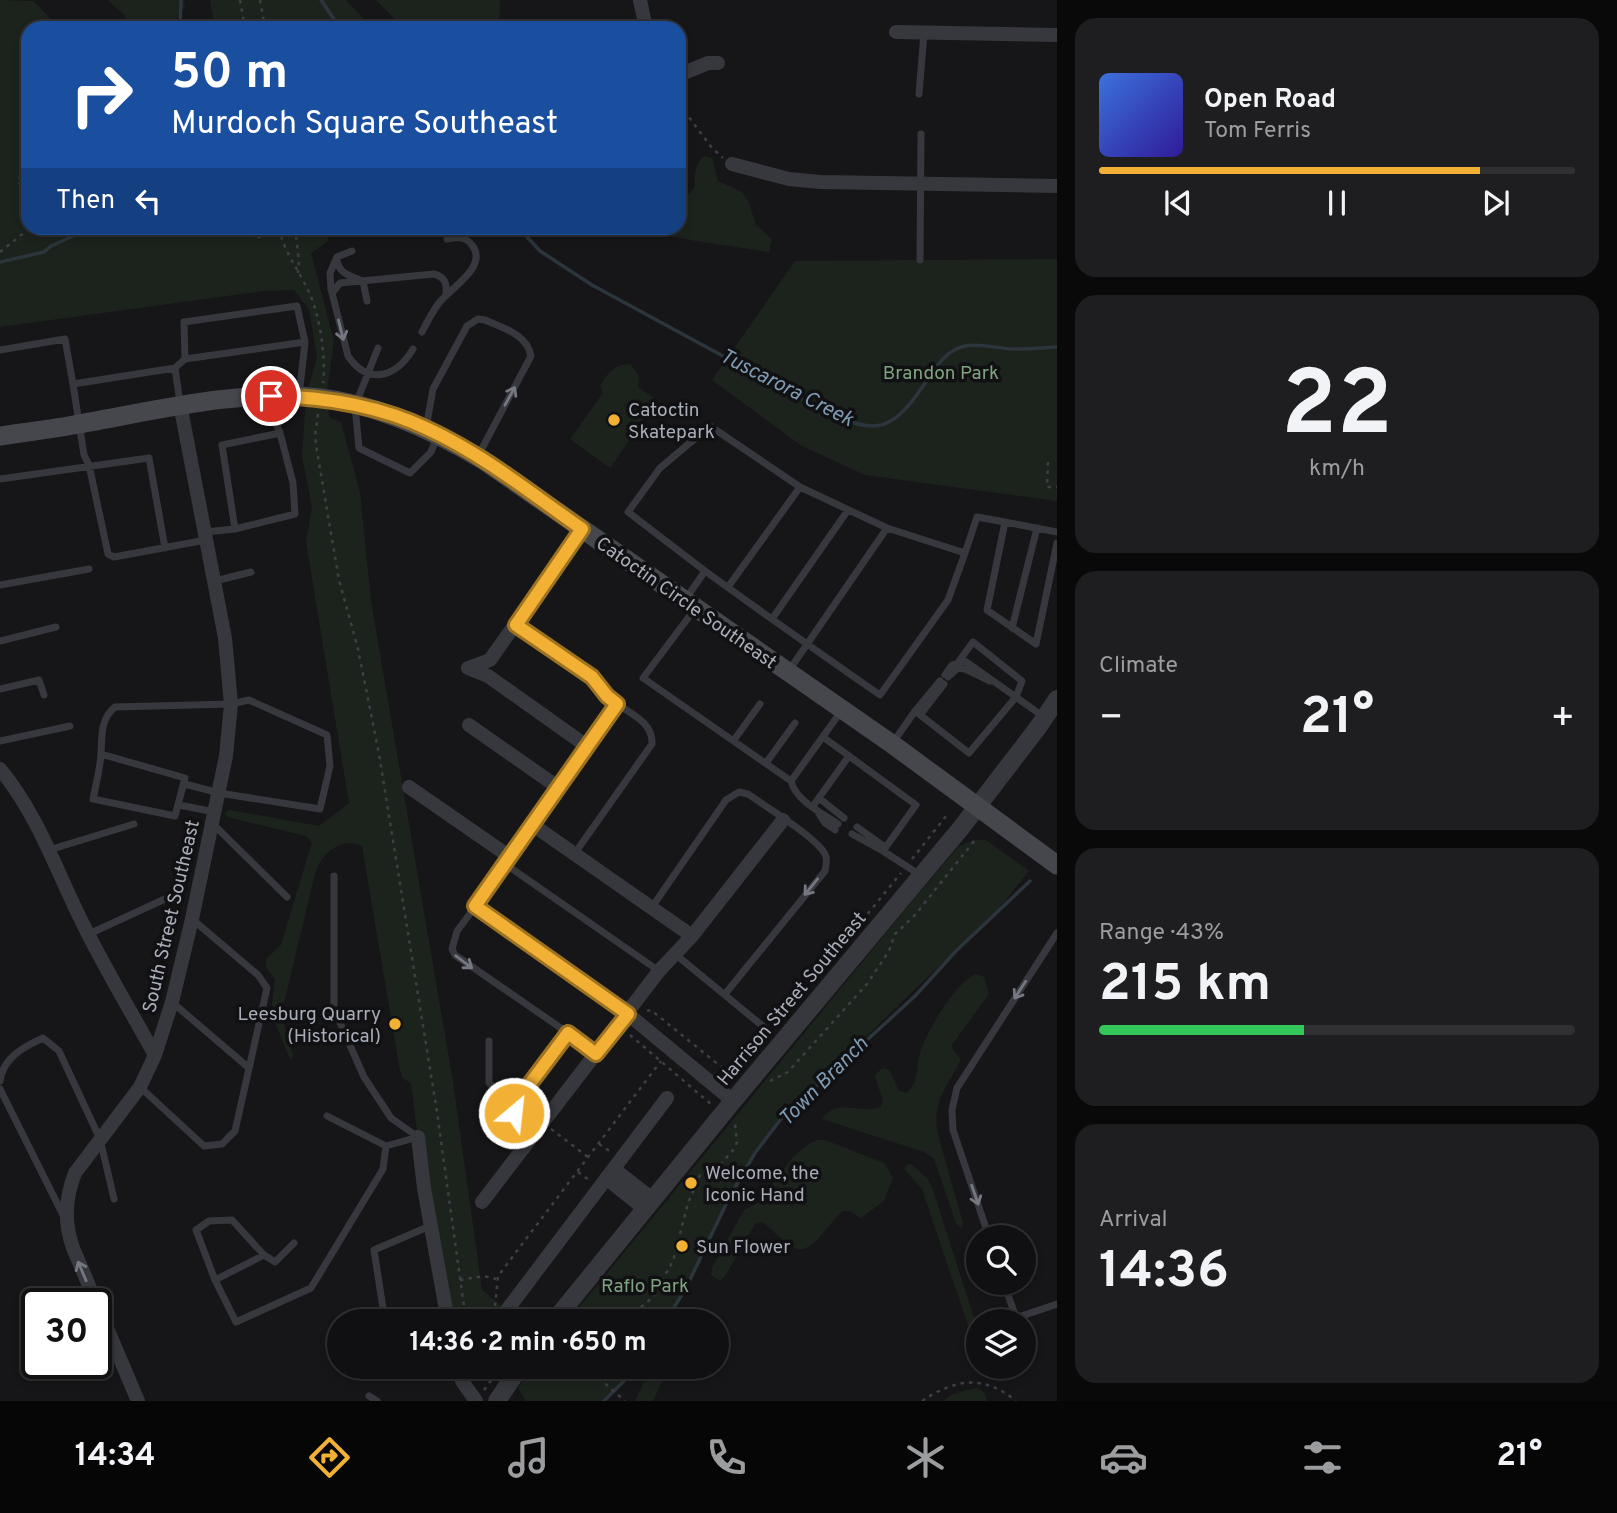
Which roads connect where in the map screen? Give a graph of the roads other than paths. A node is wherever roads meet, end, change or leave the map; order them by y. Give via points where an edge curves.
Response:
1 (640, 0) edge
2 (644, 21) edge
3 (896, 32) dead end
4 (924, 32) junction
5 (1057, 35) edge
6 (718, 62) dead end
7 (686, 72) edge
8 (919, 94) dead end
9 (921, 134) dead end
10 (732, 164) road end
11 (921, 183) junction
12 (1057, 186) edge
13 (447, 239) dead end
14 (352, 251) dead end
15 (337, 257) junction
16 (920, 260) dead end
17 (363, 281) junction
18 (332, 293) junction
19 (446, 293) junction
20 (367, 300) dead end
21 (422, 332) dead end
22 (305, 342) junction
23 (378, 348) dead end
24 (413, 349) dead end
25 (0, 350) edge
26 (185, 359) junction
27 (175, 368) junction
28 (368, 372) junction
29 (72, 384) junction
30 (271, 396) junction
31 (299, 397) junction
32 (180, 404) junction
33 (355, 406) junction
34 (78, 424) junction
35 (432, 431) junction
36 (280, 433) junction
37 (0, 436) edge
38 (477, 456) junction
39 (89, 466) junction
40 (0, 479) edge
41 (800, 487) junction
42 (848, 510) junction
43 (1005, 522) junction
44 (887, 528) junction
45 (1037, 528) junction
46 (234, 529) junction
47 (582, 529) junction
48 (1057, 532) edge
49 (206, 536) junction
50 (1057, 543) edge
51 (165, 548) junction
52 (965, 553) junction
53 (89, 569) dead end
54 (705, 571) junction
55 (251, 572) dead end
56 (214, 581) junction
57 (0, 585) edge
58 (728, 587) junction
59 (690, 604) junction
60 (772, 619) junction
61 (516, 625) junction
62 (56, 627) dead end
63 (1012, 628) junction
64 (0, 641) edge
65 (807, 644) junction
66 (958, 661) junction
67 (788, 672) junction
68 (944, 679) junction
69 (1001, 685) junction
70 (0, 689) edge
71 (44, 695) dead end
72 (1016, 696) junction
73 (1057, 699) edge
74 (231, 704) junction
75 (617, 704) junction
76 (760, 704) dead end
77 (842, 710) junction
78 (918, 713) junction
79 (1044, 717) junction
80 (795, 723) dead end
81 (469, 725) dead end
82 (70, 726) dead end
83 (823, 737) junction
84 (734, 740) junction
85 (0, 741) edge
86 (892, 744) junction
87 (588, 747) junction
88 (101, 754) junction
89 (849, 756) junction
90 (766, 764) junction
91 (0, 769) edge
92 (791, 781) junction
93 (185, 784) junction
94 (409, 787) dead end
95 (559, 788) junction
96 (219, 793) junction
97 (816, 802) junction
98 (179, 805) junction
99 (978, 806) junction
100 (214, 818) junction
101 (783, 820) junction
102 (134, 824) dead end
103 (533, 825) junction
104 (884, 849) junction
105 (49, 850) junction
106 (575, 853) junction
107 (507, 860) junction
108 (1057, 865) edge
109 (914, 871) junction
110 (334, 876) dead end
111 (287, 897) dead end
112 (167, 898) dead end
113 (475, 906) junction
114 (652, 906) junction
115 (192, 919) junction
116 (1057, 933) edge
117 (89, 934) junction
118 (692, 936) junction
119 (675, 954) junction
120 (659, 971) junction
121 (724, 994) junction
122 (172, 1002) junction
123 (628, 1014) junction
124 (765, 1027) dead end
125 (568, 1033) junction
126 (489, 1041) dead end
127 (596, 1054) junction
128 (155, 1055) junction
129 (249, 1068) junction
130 (0, 1081) edge
131 (140, 1087) junction
132 (0, 1089) edge
133 (667, 1098) dead end
134 (733, 1101) junction
135 (514, 1105) junction
136 (327, 1116) dead end
137 (418, 1137) junction
138 (100, 1139) junction
139 (386, 1146) junction
140 (524, 1148) junction
141 (610, 1173) junction
142 (114, 1199) dead end
143 (482, 1202) dead end
144 (650, 1205) junction
145 (66, 1221) junction
146 (985, 1225) edge
147 (431, 1226) junction
148 (294, 1243) dead end
149 (264, 1255) junction
150 (215, 1280) junction
151 (1008, 1295) edge
152 (1057, 1304) edge
153 (383, 1309) edge
154 (445, 1309) edge
155 (504, 1309) edge
156 (564, 1309) edge
157 (461, 1379) edge
158 (506, 1379) edge
159 (369, 1396) dead end
160 (485, 1398) edge
161 (138, 1401) edge
162 (377, 1401) edge

1 - 2 street
3 - 4 street
4 - 5 street
4 - 8 lane
6 - 7 street
9 - 11 lane
10 - 11 street via 799,180
11 - 12 street
11 - 16 lane
13 - 19 lane via 459,237 471,243 476,259 467,276
14 - 15 lane
15 - 17 lane via 341,270
15 - 18 lane via 330,273
17 - 18 lane via 340,283
17 - 19 lane via 434,274 444,280
17 - 20 lane
18 -> 28 lane via 348,356
19 - 21 lane
22 - 26 lane
22 - 26 lane via 297,306 234,314 184,322
22 - 31 lane
23 - 28 lane
24 - 28 lane via 392,373
25 - 29 lane via 65,339
26 - 27 lane
27 - 29 lane
27 - 32 lane
28 - 33 lane
29 - 34 lane
30 - 31 main road, Catoctin Circle Southeast
30 - 32 main road, Catoctin Circle Southeast
30 - 36 lane
31 - 33 main road, Catoctin Circle Southeast
32 - 34 main road, Catoctin Circle Southeast
32 - 49 street, South Street Southeast
33 - 35 main road, Catoctin Circle Southeast
33 - 35 lane via 359,448 410,473 431,452
34 - 37 main road, Catoctin Circle Southeast
34 - 39 lane
35 - 38 main road, Catoctin Circle Southeast
38 -> 35 lane via 531,356 520,337 485,320 467,326 433,389
36 - 46 lane via 222,445
36 - 46 lane via 293,483 295,514
38 - 47 main road, Catoctin Circle Southeast
39 - 40 lane
39 - 51 lane via 108,554 114,557
39 - 51 lane via 149,458
41 - 42 lane
41 - 54 lane via 710,426 660,468 628,512
41 - 58 lane
42 - 44 lane
42 - 60 lane
43 - 45 lane
43 - 52 lane via 977,516
43 - 63 lane via 987,610
44 - 52 lane
44 - 65 lane
45 - 48 lane
45 - 63 lane
46 - 49 lane
47 - 59 main road, Catoctin Circle Southeast
47 - 61 street
49 - 51 lane
49 - 56 street, South Street Southeast
50 - 63 lane via 1036,645
52 - 65 lane via 948,600 880,695
53 - 57 lane
54 - 58 lane
54 - 59 lane
55 - 56 lane
56 - 74 street, South Street Southeast
58 - 60 lane
59 - 67 main road, Catoctin Circle Southeast
59 - 84 lane via 643,678
60 - 65 lane
61 - 75 street via 592,677
61 - 87 street via 490,660 468,668 488,676
62 - 64 lane
65 - 67 lane
66 - 68 lane
66 - 69 lane via 971,664
66 - 72 lane via 973,642 1022,681
67 - 77 main road, Catoctin Circle Southeast
68 - 69 lane via 965,668
68 - 78 lane
69 - 72 lane
70 - 71 lane via 39,680
72 - 78 lane via 969,753
72 - 79 lane
73 - 79 street, Harrison Street Southeast
74 - 88 lane via 115,707 100,734
74 - 96 street, South Street Southeast
74 - 96 lane via 249,700 327,735 330,766 320,809
75 - 87 street
75 - 106 lane via 648,725 652,744
76 - 84 lane
77 - 83 lane
77 - 86 main road, Catoctin Circle Southeast
78 - 86 lane
79 - 99 street, Harrison Street Southeast
80 - 90 lane
81 - 95 street
82 - 85 lane
83 - 89 lane
83 - 92 lane
84 - 90 lane
86 - 99 main road, Catoctin Circle Southeast
87 - 95 street
88 - 93 lane via 185,778
88 - 98 lane via 93,799 175,816
89 - 97 lane
89 - 104 lane via 916,805
90 - 92 lane
91 - 105 street via 22,798
92 - 97 lane via 794,791
93 - 96 lane
93 - 98 lane
94 - 107 street
95 - 103 street
96 - 100 street, South Street Southeast
97 - 97 lane via 839,823 825,823
98 - 100 lane
99 - 108 main road, Catoctin Circle Southeast
99 - 109 street, Harrison Street Southeast
100 - 111 lane
100 - 115 street, South Street Southeast
101 - 114 lane via 748,794 732,795
101 - 118 street
101 -> 121 lane via 825,853 825,871
102 - 105 lane
103 - 106 street
103 - 107 street
104 - 104 lane via 853,832 872,845
104 - 109 lane
105 - 117 street
106 - 114 street
107 - 113 street
107 - 120 lane
109 - 134 street, Harrison Street Southeast
110 - 137 lane via 334,1009 364,1077 391,1118
112 - 117 lane
113 - 123 street
113 -> 125 lane via 454,936 455,955
114 - 118 street
115 - 122 street, South Street Southeast
115 - 129 lane via 267,988
116 -> 146 lane via 957,1088 953,1130
117 - 128 street
118 - 119 street
119 - 120 street
119 - 121 lane
120 - 123 street
121 - 124 lane
122 - 128 street, South Street Southeast
122 - 129 lane
123 - 127 street
123 - 134 street
125 - 127 street
125 - 135 street
126 - 135 lane via 489,1083
127 - 140 street
128 - 131 street, South Street Southeast
129 - 131 lane via 235,1131 213,1146 204,1146
130 - 138 lane via 2,1067 14,1054 43,1038 59,1051
131 - 138 street, South Street Southeast
132 - 145 lane
133 - 141 street
134 - 144 street, Harrison Street Southeast
135 - 140 street
136 - 139 lane
137 - 139 lane
137 - 147 street
138 - 142 lane
138 - 145 street, South Street Southeast via 72,1181
139 - 150 lane via 383,1169 311,1288 236,1322
140 - 143 street
141 - 144 street
141 - 155 street
144 - 156 street, Harrison Street Southeast
161 -> 145 street, South Street Southeast via 73,1248
147 - 153 lane via 374,1250
147 - 154 street
148 - 149 lane via 275,1262
149 - 150 lane
149 - 150 lane via 232,1220 209,1221 196,1230
151 - 152 lane via 1016,1318
157 - 160 street
158 - 160 street
159 - 162 lane

